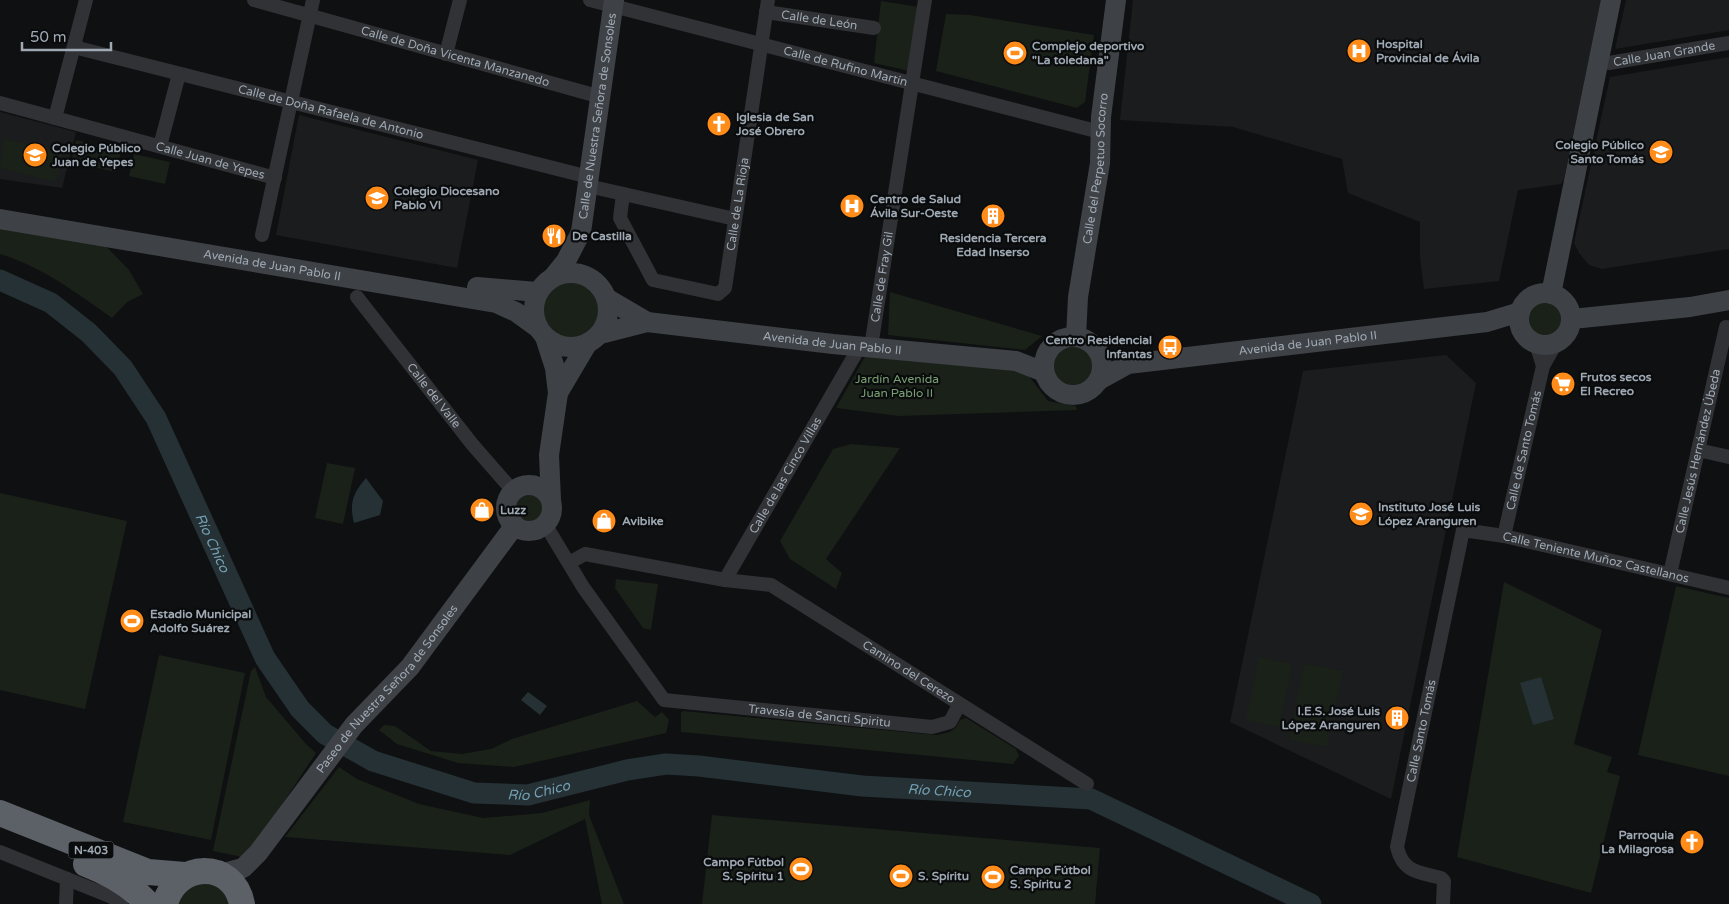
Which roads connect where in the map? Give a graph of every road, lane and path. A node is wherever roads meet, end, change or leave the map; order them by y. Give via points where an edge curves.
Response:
1 (86, 0) edge
2 (254, 0) edge
3 (313, 0) edge
4 (460, 0) edge
5 (590, 0) edge
6 (925, 0) edge
7 (1116, 0) edge
8 (1611, 0) edge
9 (614, 3) edge
10 (767, 6) edge
11 (309, 16) junction
12 (874, 28) dead end
13 (761, 43) junction
14 (1729, 43) edge
15 (74, 47) junction
16 (446, 54) junction
17 (1599, 62) junction
18 (179, 74) junction
19 (913, 83) junction
20 (600, 97) junction
21 (0, 103) edge
22 (291, 103) junction
23 (55, 118) junction
24 (1100, 132) junction
25 (160, 146) junction
26 (275, 178) junction
27 (588, 182) junction
28 (623, 194) junction
29 (0, 205) edge
30 (0, 219) edge
31 (735, 219) junction
32 (581, 232) junction
33 (262, 235) dead end
34 (554, 276) junction
35 (594, 280) junction
36 (537, 292) junction
37 (1551, 294) junction
38 (357, 297) dead end
39 (606, 298) junction
40 (1729, 300) edge
41 (1572, 319) junction
42 (1521, 321) junction
43 (647, 322) junction
44 (1728, 328) edge
45 (541, 333) junction
46 (1076, 337) junction
47 (593, 339) junction
48 (1556, 343) junction
49 (833, 344) junction
50 (1536, 344) junction
51 (866, 347) junction
52 (1101, 356) junction
53 (1045, 363) junction
54 (1128, 364) junction
55 (1543, 366) junction
56 (846, 369) junction
57 (1099, 380) junction
58 (558, 393) junction
59 (1698, 450) junction
60 (549, 455) junction
61 (1729, 457) edge
62 (522, 488) junction
63 (550, 500) junction
64 (545, 524) junction
65 (514, 525) junction
66 (1463, 530) joint
67 (1504, 536) junction
68 (569, 563) junction
69 (1670, 574) junction
70 (725, 580) junction
71 (1729, 588) edge
72 (959, 705) junction
73 (1087, 784) dead end
74 (0, 813) edge
75 (0, 829) edge
76 (0, 852) edge
77 (258, 853) junction
78 (220, 874) junction
79 (185, 875) junction
80 (67, 879) junction
81 (242, 902) edge
82 (66, 904) edge
83 (121, 904) edge
84 (148, 904) edge
85 (165, 904) edge
86 (1443, 904) edge

1 - 15 street
2 - 11 street, Calle de Doña Vicenta Manzanedo
3 - 11 street
4 - 16 street
5 - 9 street, Calle de Rufino Martín
6 - 19 street, Calle de Fray Gil
7 - 24 main road, Calle del Perpetuo Socorro
8 - 17 main road
9 - 13 street, Calle de Rufino Martín
9 - 20 main road, Calle de Nuestra Señora de Sonsoles
10 - 12 street, Calle de León
10 - 13 street, Calle de La Rioja
11 - 16 street, Calle de Doña Vicenta Manzanedo
11 - 22 street
13 - 19 street, Calle de Rufino Martín
13 - 31 street, Calle de La Rioja
14 - 17 street, Calle Juan Grande
15 - 18 street, Calle de Doña Rafaela de Antonio
15 - 23 street
16 - 20 street, Calle de Doña Vicenta Manzanedo
17 - 37 main road
18 - 22 street, Calle de Doña Rafaela de Antonio
18 - 25 street
19 - 24 street, Calle de Rufino Martín
19 - 51 street, Calle de Fray Gil
20 - 27 main road, Calle de Nuestra Señora de Sonsoles
21 - 23 street, Calle Juan de Yepes
22 - 26 street
22 - 27 street, Calle de Doña Rafaela de Antonio
23 - 25 street, Calle Juan de Yepes
24 - 46 main road, Calle del Perpetuo Socorro via 1100,163 1078,297
25 - 26 street, Calle Juan de Yepes
26 - 33 street
27 - 28 street, Calle de Doña Rafaela de Antonio
27 - 32 main road, Calle de Nuestra Señora de Sonsoles
28 - 31 street, Calle de Doña Rafaela de Antonio
28 - 31 street, Calle de La Rioja via 620,218 653,280 718,294 725,288
29 - 36 main road, Avenida de Juan Pablo II via 498,291
30 - 45 main road, Avenida de Juan Pablo II via 496,303 516,312
32 - 34 main road, Calle de Nuestra Señora de Sonsoles
32 - 35 main road, Calle de Nuestra Señora de Sonsoles
34 - 35 main road via 568,272
34 - 36 main road
35 - 39 main road
36 - 45 main road via 533,304 534,317
37 - 41 main road via 1566,303
37 - 42 main road via 1539,294 1523,305
38 - 62 street, Calle del Valle via 472,444
39 - 43 main road, Avenida de Juan Pablo II
39 - 47 main road via 606,323
40 - 41 main road
41 - 48 main road via 1568,334
42 - 50 main road via 1527,338
42 - 54 main road, Avenida de Juan Pablo II via 1487,322
43 - 47 main road, Avenida de Juan Pablo II
43 - 49 main road, Avenida de Juan Pablo II
44 - 59 street, Calle Jesús Hernández Úbeda
45 - 47 main road via 558,345 572,347
45 - 58 main road via 555,368
46 - 52 main road via 1091,343
46 - 53 main road via 1058,341
47 - 58 main road
48 - 50 main road
48 - 55 street, Calle de Santo Tomás
49 - 51 main road, Avenida de Juan Pablo II
49 - 56 street
50 - 55 street
51 - 53 main road, Avenida de Juan Pablo II
51 - 56 street, Calle de las Cinco Villas
52 - 54 main road, Avenida de Juan Pablo II
52 - 57 main road via 1103,368
53 - 57 main road via 1052,388 1069,396 1087,393
54 - 57 main road, Avenida de Juan Pablo II
55 - 67 street, Calle de Santo Tomás
56 - 70 street, Calle de las Cinco Villas
58 - 60 main road
59 - 61 street
59 - 69 street, Calle Jesús Hernández Úbeda
60 - 62 main road
60 - 63 main road
62 - 63 main road via 543,490
62 - 65 main road via 509,496 506,508
63 - 64 main road via 551,512
64 - 65 main road via 533,530
64 - 68 street
65 - 77 main road, Paseo de Nuestra Señora de Sonsoles via 410,667 354,725
66 - 67 street, Calle Teniente Muñoz Castellanos
66 - 86 street, Calle Santo Tomás via 1398,837 1400,857 1405,866 1444,881
67 - 69 street, Calle Teniente Muñoz Castellanos
68 - 70 street via 585,554
68 - 72 street, Travesía de Sancti Spiritu via 664,700 932,727 950,722
69 - 71 street, Calle Teniente Muñoz Castellanos
70 - 72 street, Camino del Cerezo via 771,586
72 - 73 street, Camino del Cerezo
74 - 79 highway, N-403 via 148,872
75 - 84 highway, N-403 via 100,869 138,893
76 - 80 street
77 - 78 main road, Paseo de Nuestra Señora de Sonsoles via 244,868
77 - 81 main road, Paseo de Nuestra Señora de Sonsoles via 245,880
78 - 79 highway, N-403 via 202,871
78 - 81 highway via 233,884
79 - 85 highway via 175,883
80 - 82 street
80 - 83 street via 112,897

